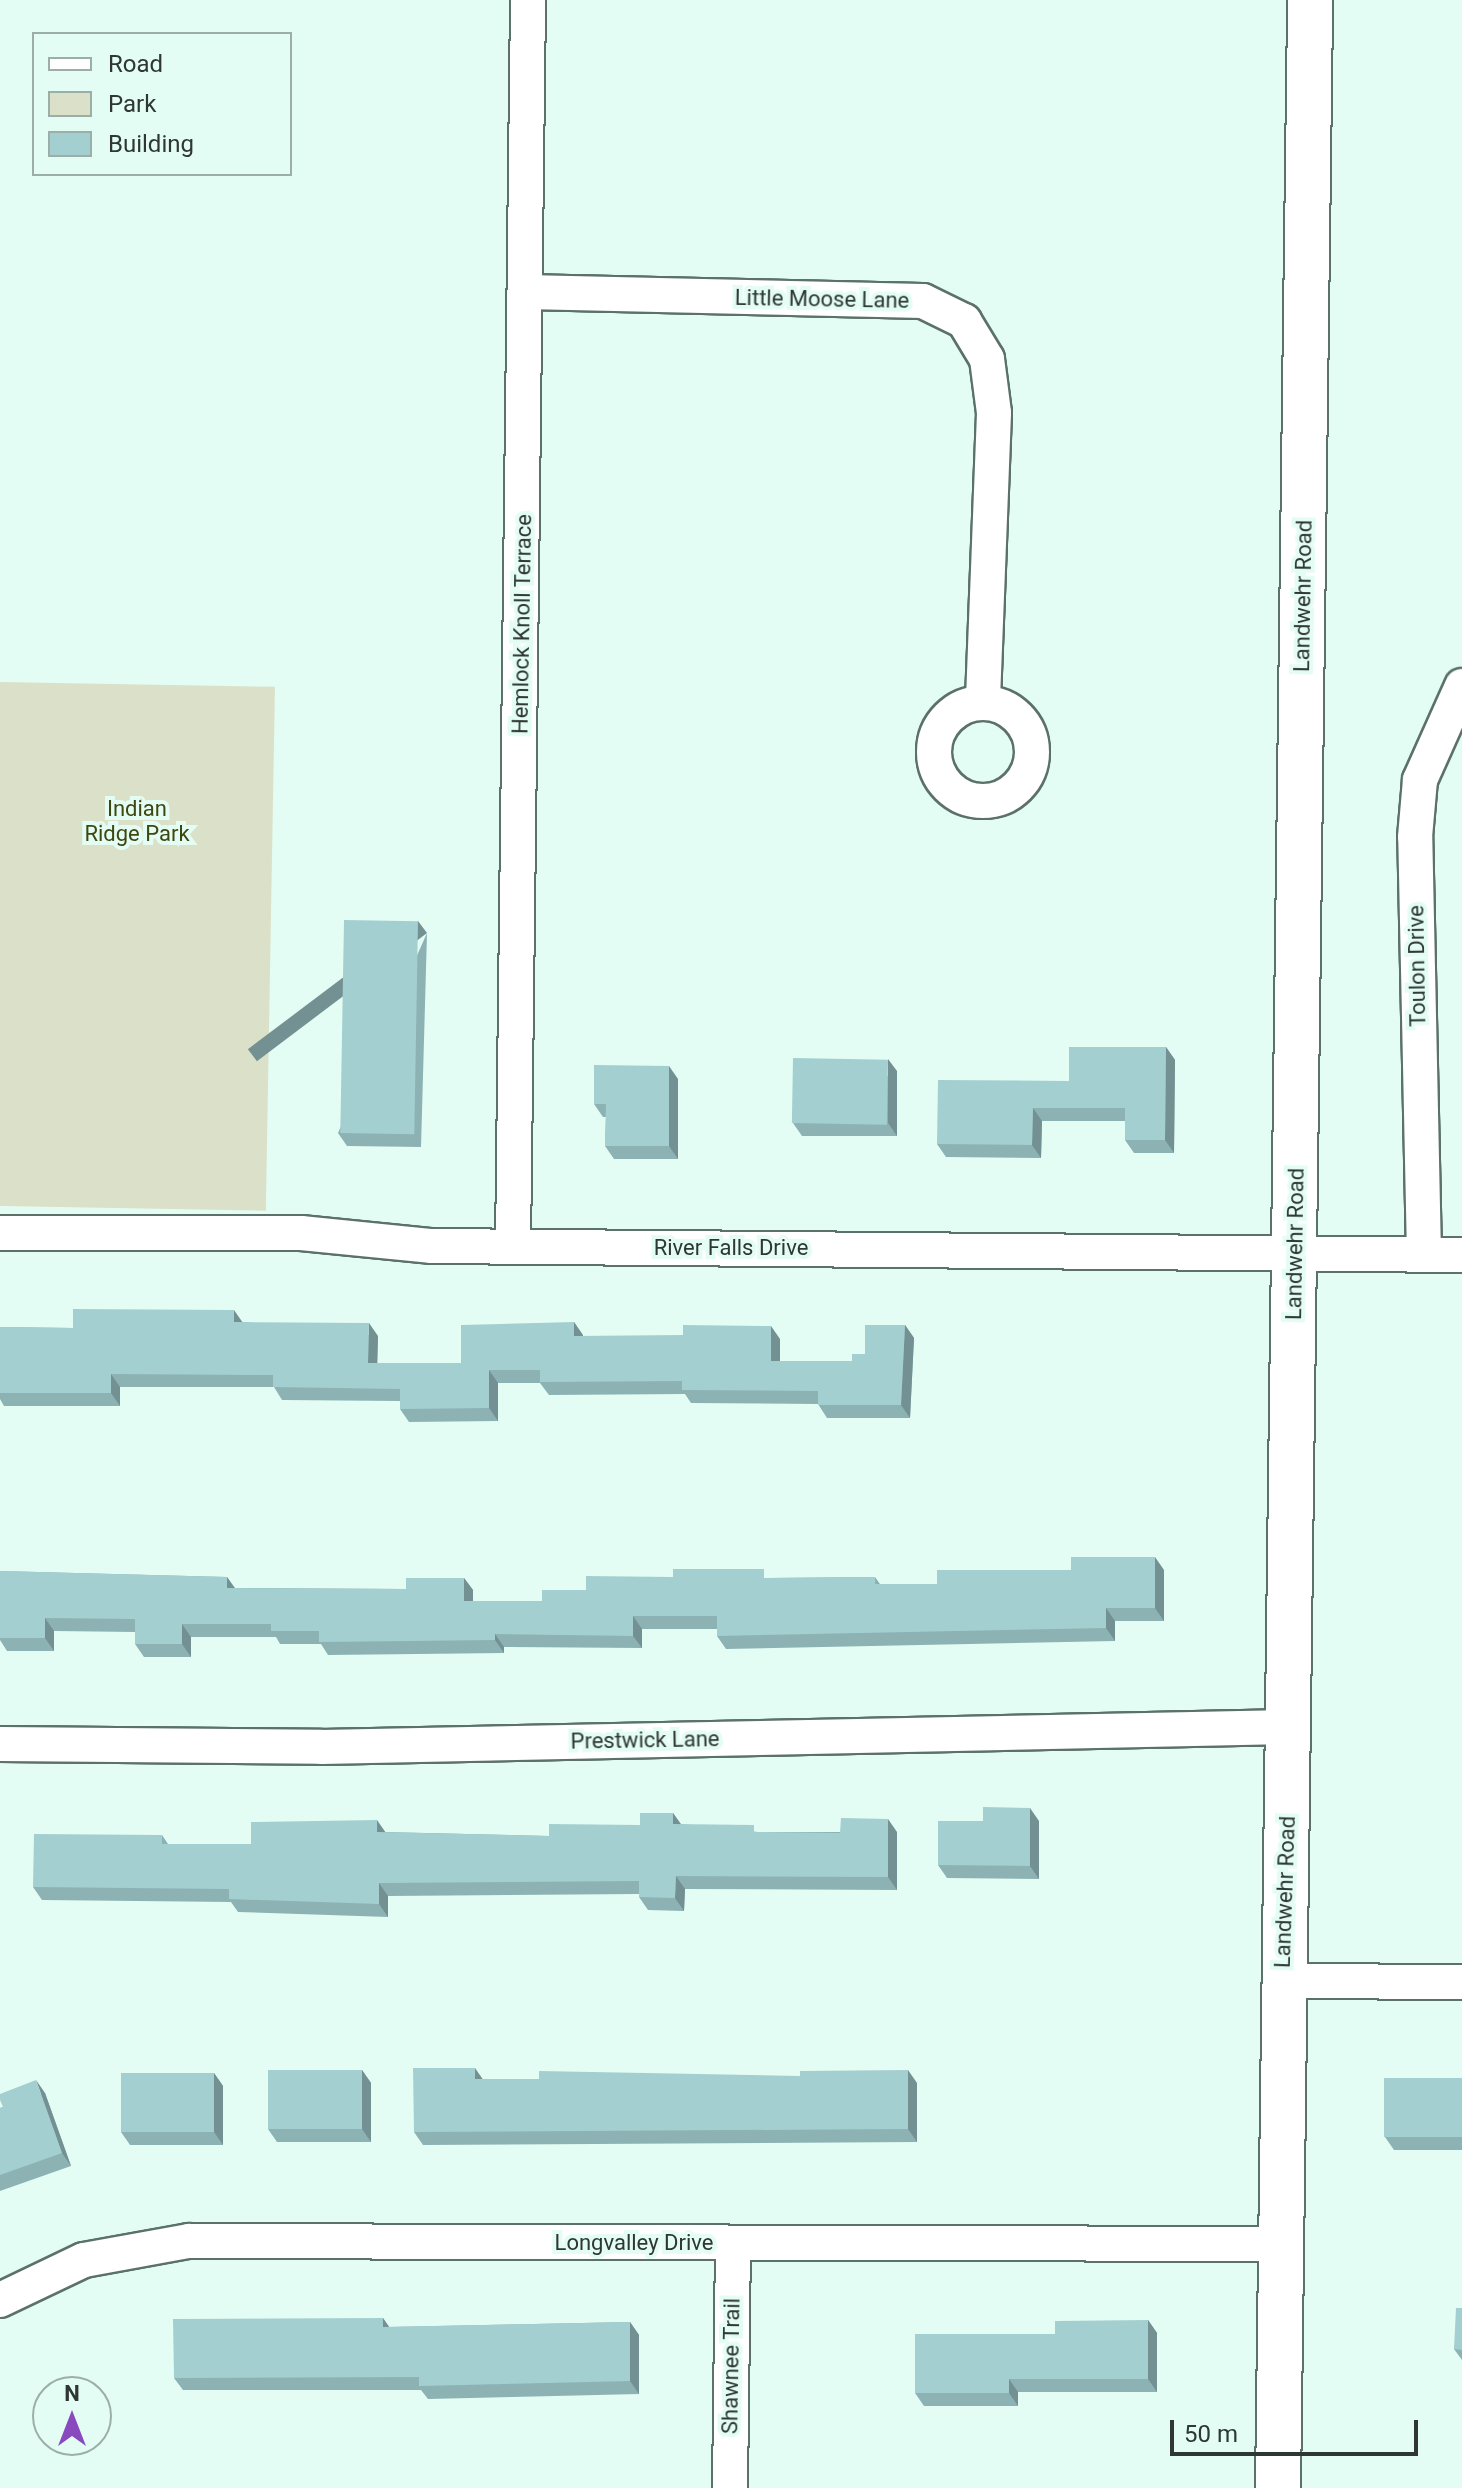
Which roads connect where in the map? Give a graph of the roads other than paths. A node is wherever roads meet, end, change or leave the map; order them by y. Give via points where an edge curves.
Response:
1 (528, 0) edge
2 (1310, 0) edge
3 (526, 292) junction
4 (1462, 686) edge
5 (983, 703) dead end
6 (0, 1233) edge
7 (513, 1247) junction
8 (1295, 1252) junction
9 (1424, 1255) junction
10 (1462, 1255) edge
11 (1289, 1727) junction
12 (0, 1744) edge
13 (1282, 1981) junction
14 (1462, 1982) edge
15 (733, 2244) junction
16 (1279, 2244) junction
17 (0, 2300) edge
18 (730, 2488) edge
19 (1278, 2488) edge

1 - 3 street, Hemlock Knoll Terrace
2 - 8 main road, Landwehr Road
3 - 5 street, Little Moose Lane via 923,301 964,321 987,359 994,413
3 - 7 street, Hemlock Knoll Terrace
4 - 9 street, Toulon Drive via 1420,780 1415,837
6 - 7 street, River Falls Drive via 301,1233 432,1246
7 - 8 street, River Falls Drive
8 - 9 street, River Falls Drive
8 - 11 main road, Landwehr Road
9 - 10 street, River Falls Drive
11 - 12 street, Prestwick Lane via 337,1747
11 - 13 main road, Landwehr Road
13 - 14 street
13 - 16 main road, Landwehr Road
15 - 16 street, Longvalley Drive
15 - 17 street, Longvalley Drive via 189,2241 84,2260
15 - 18 street, Shawnee Trail
16 - 19 main road, Landwehr Road

